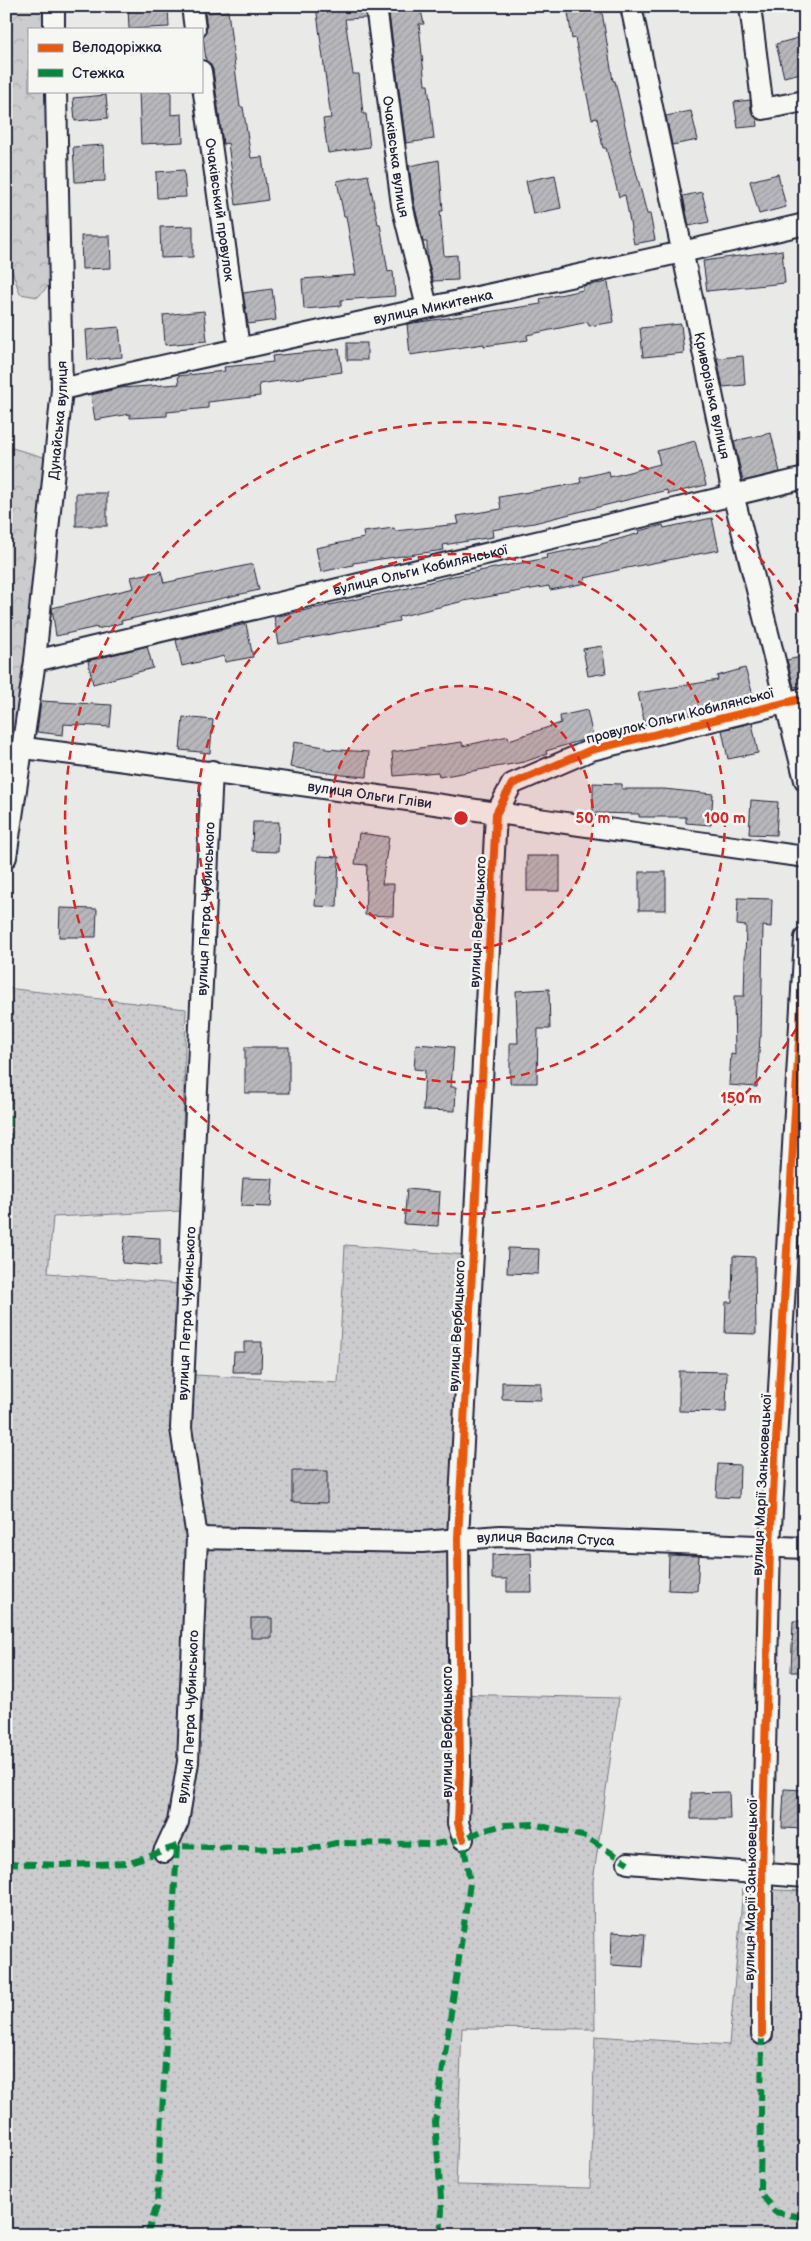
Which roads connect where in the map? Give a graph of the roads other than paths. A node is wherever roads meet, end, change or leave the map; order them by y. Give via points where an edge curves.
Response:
1 (54, 6) edge
2 (192, 6) edge
3 (376, 6) edge
4 (631, 6) edge
5 (750, 6) edge
6 (54, 28) edge
7 (196, 28) edge
8 (202, 78) edge
9 (56, 92) edge
10 (805, 101) edge
11 (805, 224) edge
12 (682, 253) junction
13 (426, 307) junction
14 (239, 348) junction
15 (62, 389) junction
16 (805, 478) edge
17 (733, 494) junction
18 (35, 662) junction
19 (795, 700) edge
20 (24, 748) junction
21 (212, 771) junction
22 (805, 780) edge
23 (496, 814) junction
24 (6, 857) edge
25 (805, 857) edge
26 (805, 938) edge
27 (198, 1538) junction
28 (458, 1538) junction
29 (770, 1545) junction
30 (805, 1548) edge
31 (464, 1839) dead end
32 (164, 1852) dead end
33 (628, 1863) dead end
34 (762, 1874) junction
35 (805, 1877) edge
36 (762, 2034) dead end

1 - 6 street
2 - 7 street
3 - 13 street, Очаківська вулиця via 402,205
4 - 12 street, Криворізька вулиця
5 - 10 street via 763,109
8 - 14 street, Очаківський провулок
9 - 15 street, Дунайська вулиця
11 - 12 street, вулиця Микитенка
12 - 13 street, вулиця Микитенка
12 - 17 street, Криворізька вулиця
13 - 14 street, вулиця Микитенка
14 - 15 street, вулиця Микитенка
15 - 18 street, Дунайська вулиця
16 - 17 street, вулиця Ольги Кобилянської
17 - 18 street, вулиця Ольги Кобилянської
17 - 19 street, Криворізька вулиця
18 - 20 street, Дунайська вулиця
19 - 22 street, Криворізька вулиця
19 - 23 street, провулок Ольги Кобилянської via 591,750 512,784
20 - 21 street, вулиця Ольги Гліви
20 - 24 street, Дунайська вулиця
21 - 23 street, вулиця Ольги Гліви
21 - 27 street, вулиця Петра Чубинського via 182,1428
23 - 25 street, вулиця Ольги Гліви
23 - 28 street, вулиця Вербицького
26 - 29 street, вулиця Марії Заньковецької
27 - 28 street, вулиця Василя Стуса via 422,1542
27 - 32 street, вулиця Петра Чубинського via 188,1762 178,1822
28 - 29 street, вулиця Василя Стуса via 500,1536
28 - 31 street, вулиця Вербицького via 458,1823
29 - 30 street, вулиця Василя Стуса
29 - 34 street, вулиця Марії Заньковецької
33 - 34 street
34 - 35 street
34 - 36 street, вулиця Марії Заньковецької

